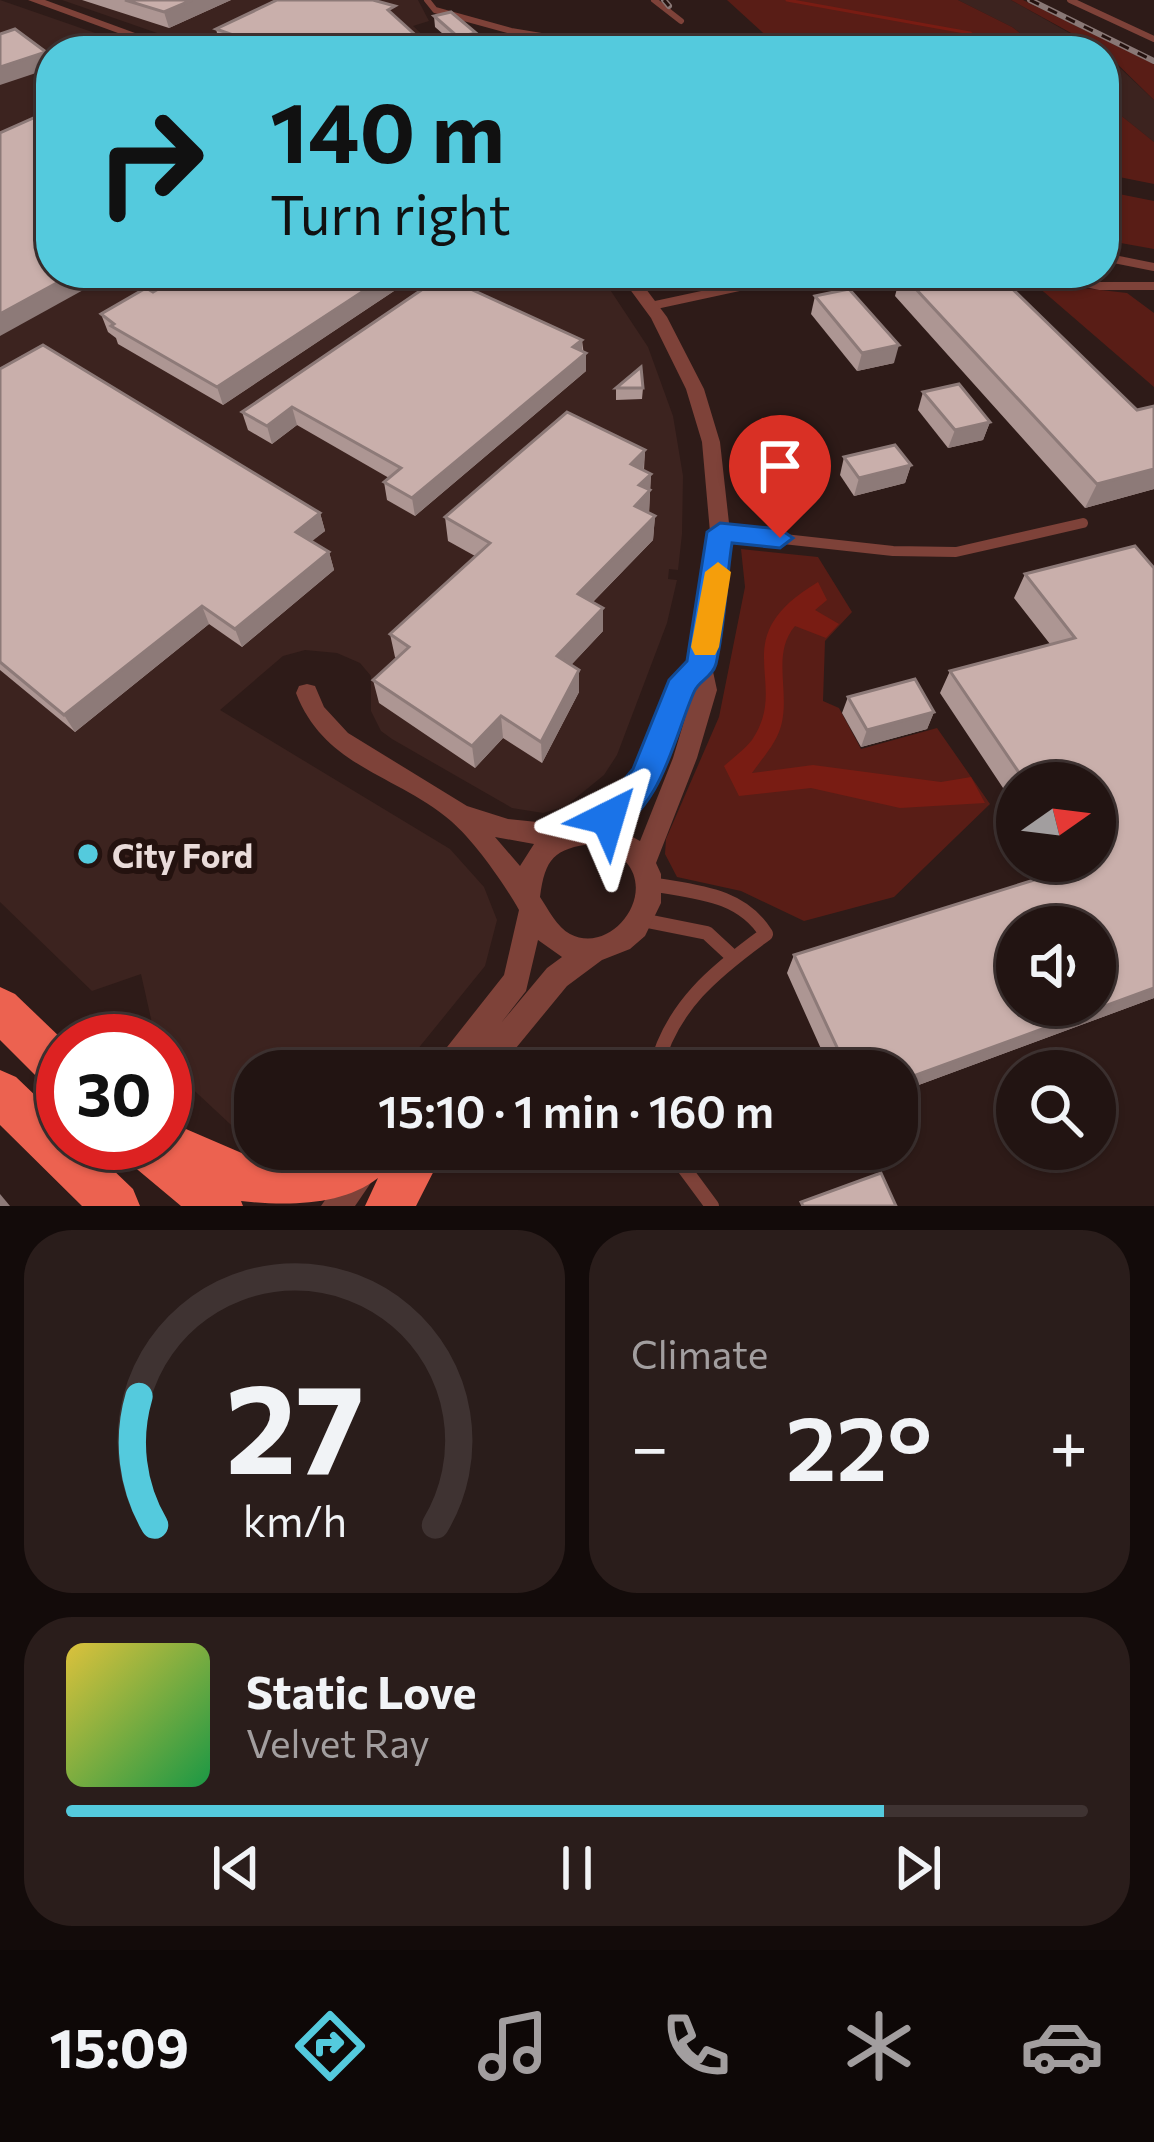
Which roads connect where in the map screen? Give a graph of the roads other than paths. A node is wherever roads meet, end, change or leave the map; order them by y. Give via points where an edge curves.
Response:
1 (34, 0) edge
2 (427, 0) edge
3 (654, 0) edge
4 (1070, 0) edge
5 (681, 20) dead end
6 (229, 33) edge
7 (136, 36) edge
8 (223, 36) edge
9 (541, 36) edge
10 (1154, 39) edge
11 (1119, 259) edge
12 (1154, 267) edge
13 (1119, 286) edge
14 (1154, 286) edge
15 (640, 288) edge
16 (734, 288) edge
17 (651, 306) junction
18 (1083, 523) dead end
19 (720, 532) junction
20 (701, 667) junction
21 (308, 693) dead end
22 (460, 814) junction
23 (577, 833) junction
24 (646, 874) junction
25 (529, 906) junction
26 (641, 920) junction
27 (597, 948) junction
28 (734, 958) junction
29 (0, 1009) edge
30 (36, 1044) edge
31 (462, 1050) edge
32 (496, 1050) edge
33 (660, 1050) edge
34 (0, 1093) edge
35 (192, 1154) edge
36 (234, 1169) edge
37 (176, 1170) edge
38 (235, 1170) edge
39 (350, 1170) edge
40 (363, 1170) edge
41 (401, 1170) edge
42 (407, 1170) edge
43 (685, 1170) edge
44 (116, 1206) edge
45 (219, 1206) edge
46 (336, 1206) edge
47 (371, 1206) edge
48 (389, 1206) edge
49 (712, 1206) edge

1 - 7 street
2 - 9 lane via 435,10
3 - 5 lane
4 - 10 lane
6 - 8 lane
11 - 12 lane
13 - 14 lane
15 - 17 street
16 - 17 lane
17 - 19 street via 705,417
18 - 19 lane via 956,552
19 - 20 street
20 - 23 street via 683,680 638,788 608,818
20 - 24 street via 706,690
21 - 22 street via 340,740
22 - 23 street via 508,830
22 - 25 street
23 - 24 street via 616,838
23 - 25 street via 546,846 532,863
24 - 26 street
24 - 28 lane via 754,914 766,934
25 - 27 street via 557,940
25 - 31 street via 516,981
26 - 27 street
26 - 28 lane via 707,933
27 - 32 street via 557,977
28 - 33 lane via 700,983
29 - 30 highway
34 - 44 highway
35 - 36 highway
37 - 45 highway
38 - 39 highway via 297,1188 334,1182
40 - 46 street
41 - 47 street
42 - 48 highway
43 - 49 lane

